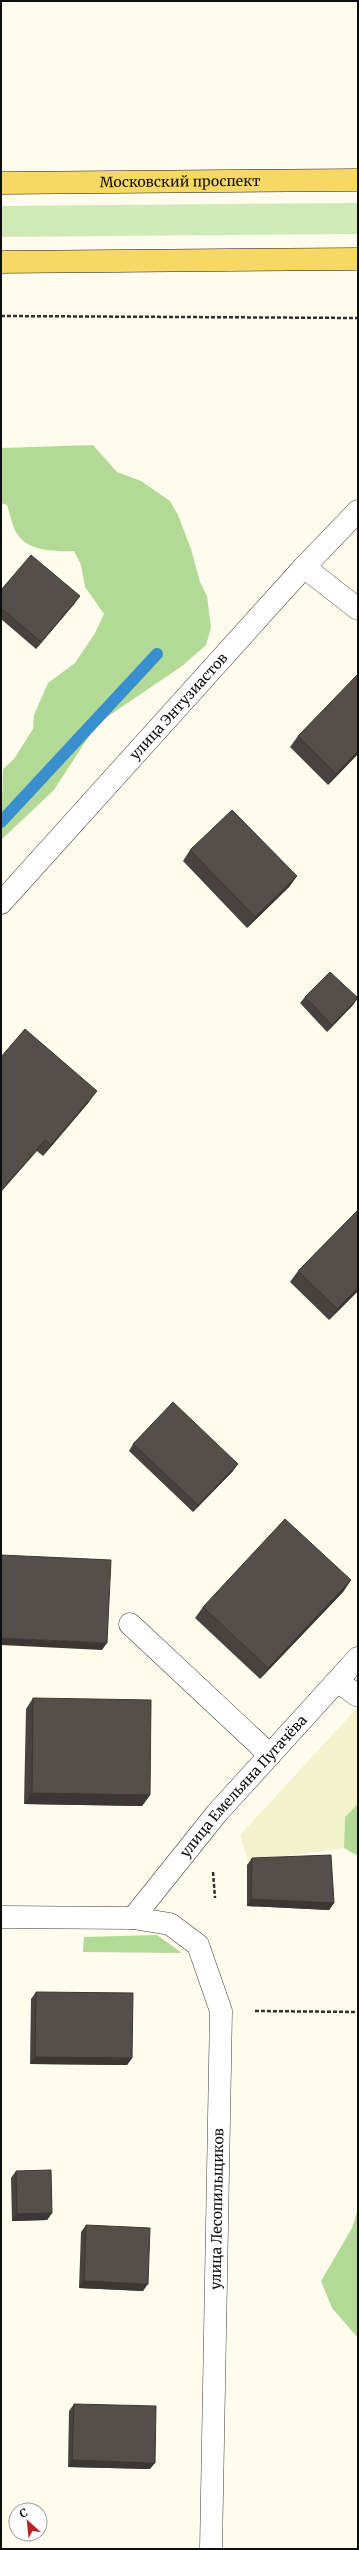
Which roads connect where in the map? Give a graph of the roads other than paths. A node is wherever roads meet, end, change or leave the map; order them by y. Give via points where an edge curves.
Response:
1 (358, 180) edge
2 (1, 183) edge
3 (358, 259) edge
4 (1, 262) edge
5 (358, 511) edge
6 (304, 567) junction
7 (358, 609) edge
8 (1, 903) edge
9 (130, 1624) dead end
10 (358, 1658) edge
11 (337, 1681) junction
12 (358, 1696) edge
13 (270, 1754) junction
14 (1, 1917) edge
15 (133, 1918) junction
16 (212, 2549) edge

1 - 2 main road, Московский проспект
3 - 4 main road
5 - 6 street, улица Энтузиастов
6 - 7 street
6 - 8 street, улица Энтузиастов
9 - 13 street
10 - 11 street, улица Емельяна Пугачёва
11 - 12 street
11 - 13 street, улица Емельяна Пугачёва
13 - 15 street, улица Емельяна Пугачёва via 213,1817
14 - 15 street, улица Лесопильщиков
15 - 16 street, улица Лесопильщиков via 170,1924 198,1945 221,2011

